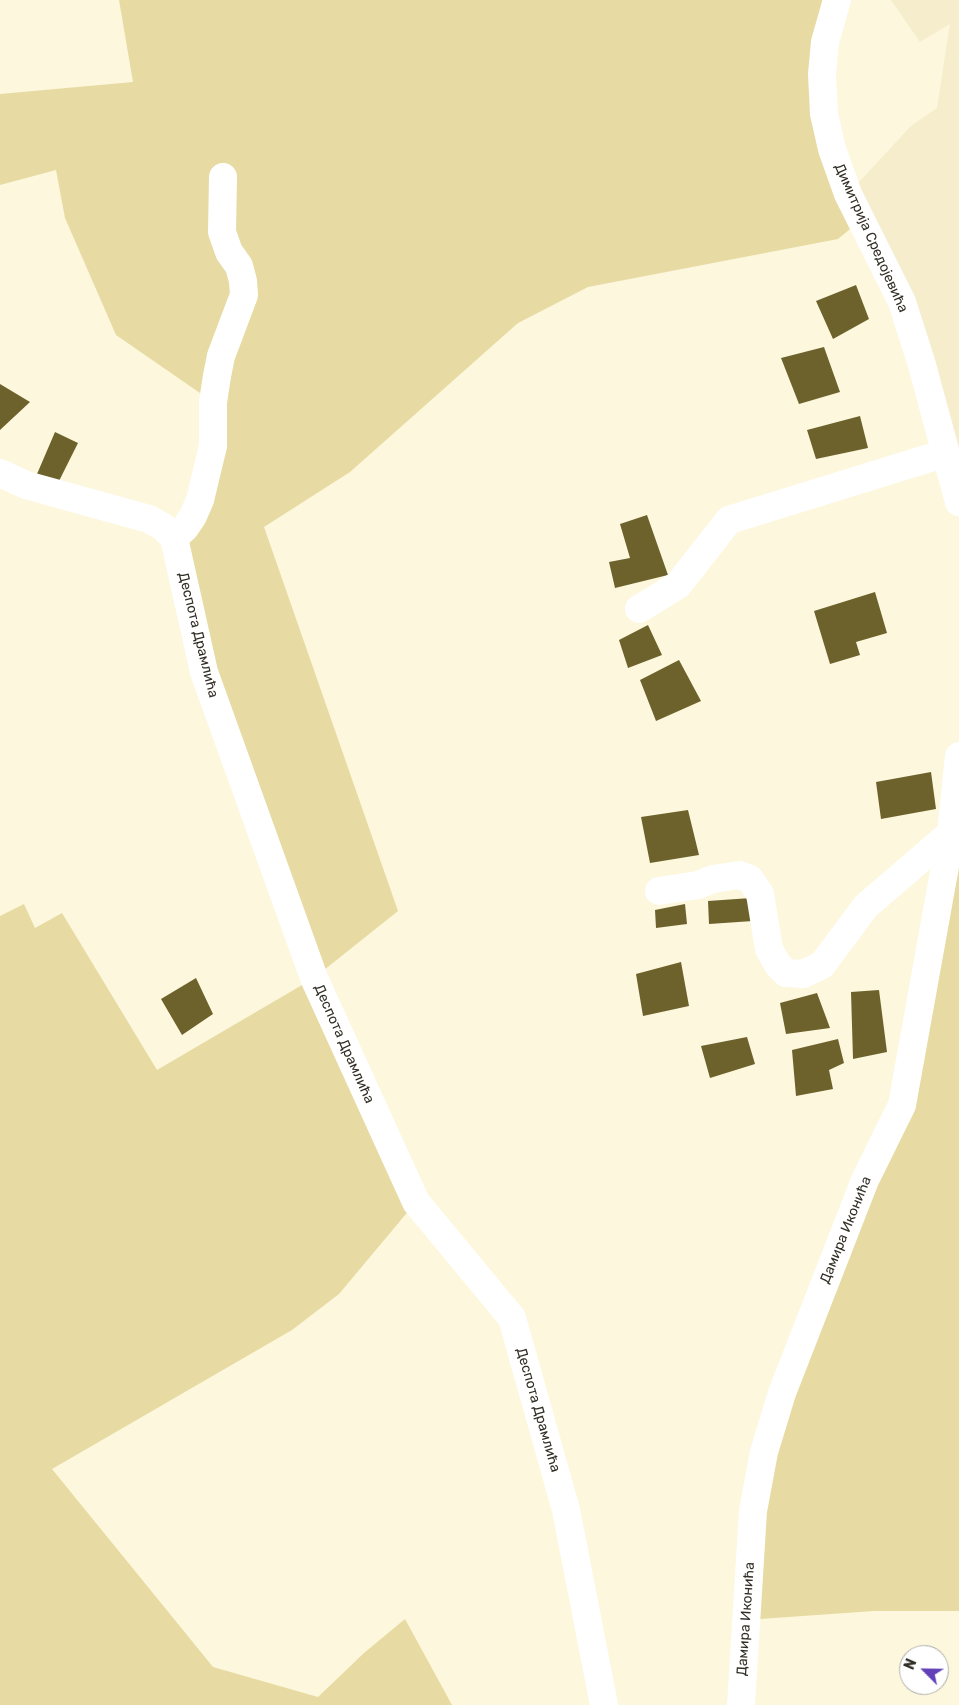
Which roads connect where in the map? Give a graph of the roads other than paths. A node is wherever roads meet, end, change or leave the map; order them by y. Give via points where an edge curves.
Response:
1 (837, 0) edge
2 (222, 177) dead end
3 (946, 453) junction
4 (0, 474) edge
5 (959, 502) edge
6 (174, 538) junction
7 (639, 609) dead end
8 (959, 756) edge
9 (952, 832) junction
10 (659, 891) dead end
11 (604, 1705) edge
12 (741, 1705) edge

1 - 3 street, Димитрија Средојевића via 825,42 822,74 824,114 832,150 848,194 902,302
2 - 6 street via 222,232 229,252 239,266 244,295 217,376 213,402 213,446 200,500 185,528
3 - 5 street, Димитрија Средојевића
3 - 7 street via 729,520 678,585
4 - 6 street via 26,485 149,520
6 - 11 street, Деспота Драмлића via 204,672 314,978 416,1202 512,1318 566,1510
8 - 9 street, Дамира Иконића
9 - 10 street via 866,906 822,965 803,974 786,972 768,949 760,894 750,879 739,875
9 - 12 street, Дамира Иконића via 902,1105 865,1180 782,1393 764,1452 752,1511

